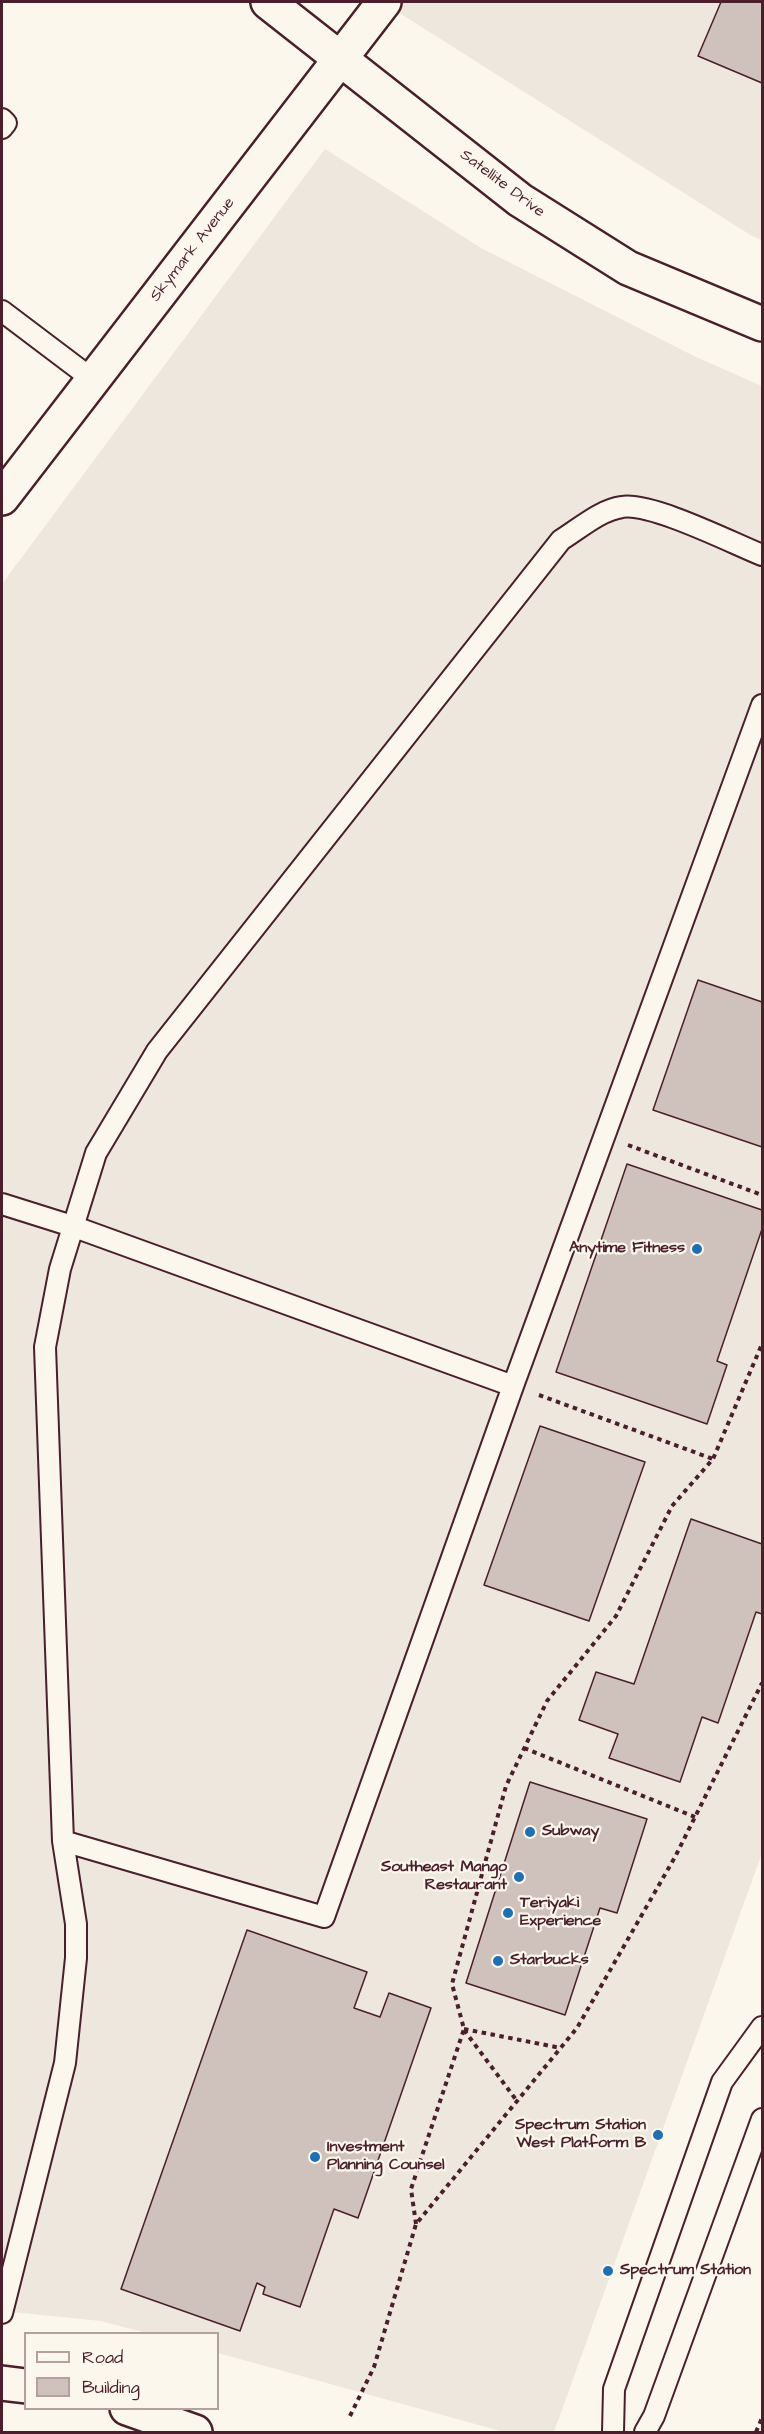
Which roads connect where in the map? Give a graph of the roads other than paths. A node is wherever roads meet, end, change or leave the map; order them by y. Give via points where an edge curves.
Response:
1 (268, 2) edge
2 (384, 2) edge
3 (340, 59) junction
4 (2, 119) edge
5 (2, 128) edge
6 (2, 311) edge
7 (762, 324) edge
8 (92, 379) junction
9 (2, 498) edge
10 (762, 555) edge
11 (762, 705) edge
12 (2, 1204) edge
13 (72, 1226) junction
14 (513, 1386) junction
15 (63, 1841) junction
16 (762, 2027) edge
17 (762, 2119) edge
18 (2, 2313) edge
19 (2, 2383) edge
20 (24, 2386) edge
21 (130, 2410) edge
22 (195, 2433) edge
23 (613, 2433) edge
24 (645, 2433) edge

1 - 3 street, Satellite Drive
2 - 3 street, Skymark Avenue
3 - 7 street, Satellite Drive via 530,207 628,268
3 - 8 street, Skymark Avenue
4 - 5 lane via 6,123
6 - 8 lane
8 - 9 street, Skymark Avenue
10 - 13 lane via 650,510 623,506 605,512 561,540 157,1051 96,1153
11 - 14 lane
12 - 13 lane
13 - 14 lane
13 - 15 lane via 45,1347
14 - 15 lane via 324,1917
15 - 18 lane via 76,1924 65,2063
16 - 23 lane via 723,2082 614,2389
17 - 24 lane
19 - 20 street
21 - 22 street

